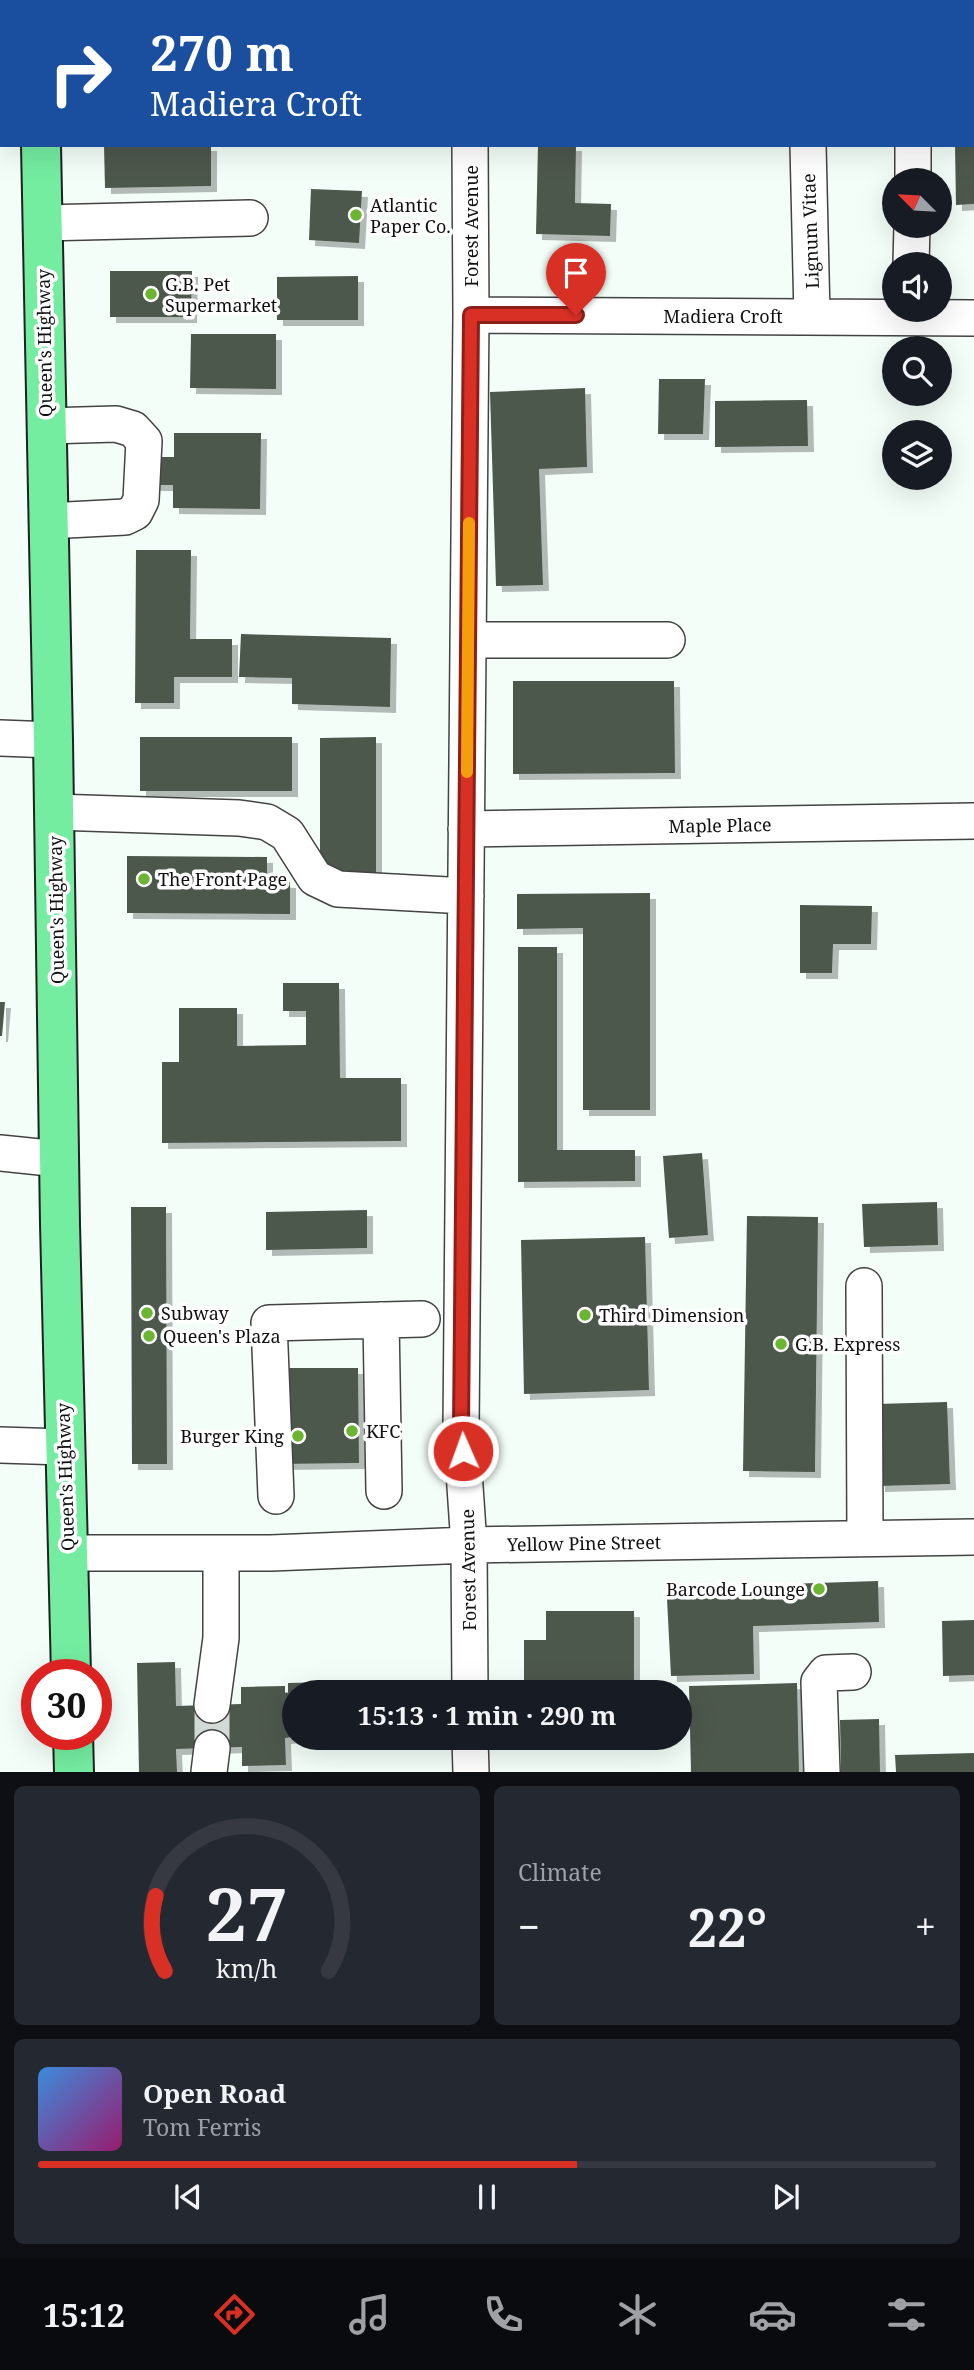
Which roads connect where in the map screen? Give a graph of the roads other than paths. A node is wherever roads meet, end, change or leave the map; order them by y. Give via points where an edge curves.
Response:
1 (41, 147) edge
2 (470, 147) edge
3 (807, 147) edge
4 (913, 147) edge
5 (913, 168) edge
6 (250, 218) dead end
7 (42, 223) junction
8 (471, 315) junction
9 (882, 315) edge
10 (812, 316) junction
11 (952, 317) edge
12 (974, 318) edge
13 (46, 426) junction
14 (48, 521) junction
15 (468, 640) junction
16 (667, 640) dead end
17 (0, 738) edge
18 (53, 740) junction
19 (54, 812) junction
20 (974, 821) edge
21 (466, 829) junction
22 (466, 896) junction
23 (0, 1153) edge
24 (59, 1159) junction
25 (864, 1286) dead end
26 (422, 1319) dead end
27 (382, 1320) junction
28 (0, 1446) edge
29 (64, 1447) junction
30 (384, 1491) dead end
31 (276, 1496) dead end
32 (974, 1537) edge
33 (865, 1538) junction
34 (469, 1545) junction
35 (68, 1553) junction
36 (220, 1553) junction
37 (71, 1659) edge
38 (853, 1672) dead end
39 (470, 1680) edge
40 (212, 1705) tunnel mouth
41 (73, 1750) edge
42 (470, 1750) edge
43 (74, 1772) edge
44 (471, 1772) edge
45 (822, 1772) edge

1 - 7 main road, Queen's Highway
2 - 8 street, Forest Avenue
3 - 10 street, Lignum Vitae
4 - 5 street
6 - 7 street
7 - 13 main road, Queen's Highway
8 - 10 street, Madiera Croft
8 - 15 street, Forest Avenue
9 - 10 street, Madiera Croft
11 - 12 street, Madiera Croft
13 - 14 main road, Queen's Highway
13 - 14 street via 116,425 133,429 144,441 141,500 135,512 125,517
14 - 18 main road, Queen's Highway
15 - 16 street
15 - 21 street, Forest Avenue
17 - 18 street
18 - 19 main road, Queen's Highway
19 - 22 street via 267,822 287,834 315,878 338,889
19 - 24 main road, Queen's Highway
20 - 21 street, Maple Place
21 - 22 street, Forest Avenue
22 - 34 street, Forest Avenue via 461,1428
23 - 24 street
24 - 29 main road, Queen's Highway
25 - 33 street
26 - 27 street
27 - 30 street
27 - 31 street via 269,1323
28 - 29 street
29 - 35 main road, Queen's Highway
32 - 33 street, Yellow Pine Street
33 - 34 street, Yellow Pine Street
34 - 36 street, Yellow Pine Street
34 - 39 street, Forest Avenue
35 - 36 street, Yellow Pine Street
35 - 37 main road, Queen's Highway
36 - 40 street via 221,1638
38 - 45 street via 826,1673 819,1682
41 - 43 main road
42 - 44 street

